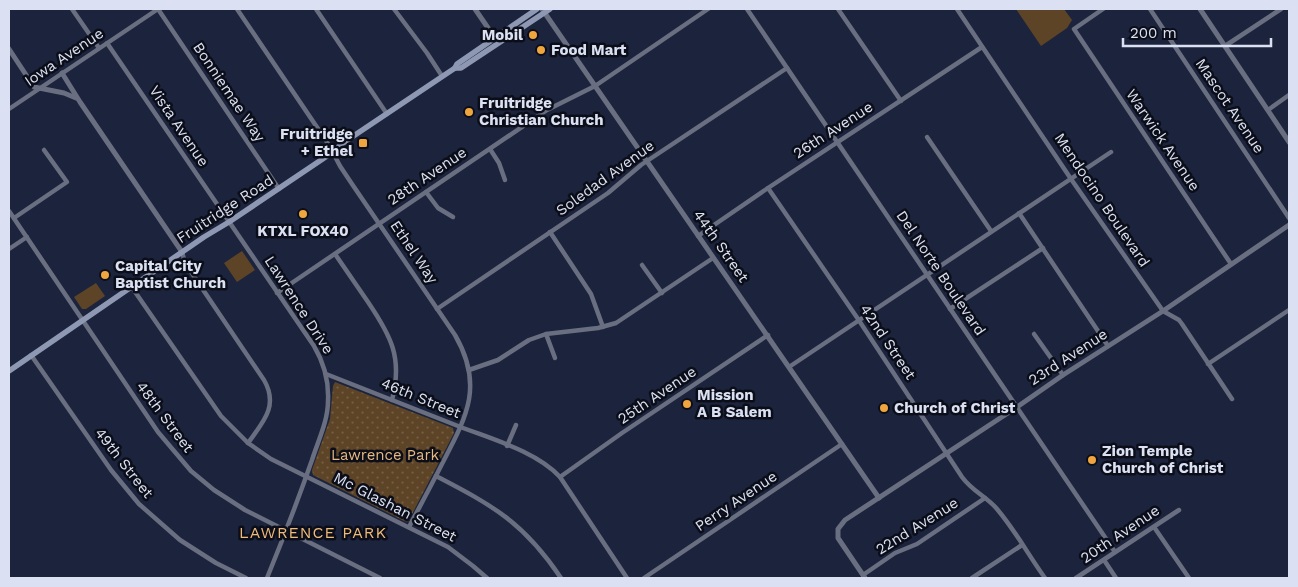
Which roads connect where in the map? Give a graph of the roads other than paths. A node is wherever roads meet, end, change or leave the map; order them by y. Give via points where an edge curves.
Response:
1 (72, 9) edge
2 (158, 9) edge
3 (236, 9) edge
4 (316, 9) edge
5 (394, 9) edge
6 (476, 9) edge
7 (537, 9) edge
8 (708, 9) edge
9 (747, 9) edge
10 (838, 9) edge
11 (957, 9) edge
12 (1103, 9) edge
13 (1150, 9) edge
14 (1200, 9) edge
15 (1281, 9) edge
16 (546, 10) edge
17 (495, 38) junction
18 (107, 43) junction
19 (499, 44) junction
20 (982, 46) junction
21 (1225, 46) junction
22 (99, 48) junction
23 (9, 49) edge
24 (455, 68) junction
25 (787, 68) junction
26 (62, 73) junction
27 (442, 76) junction
28 (595, 86) junction
29 (39, 88) junction
30 (1289, 96) edge
31 (902, 101) junction
32 (80, 102) junction
33 (9, 109) edge
34 (1268, 110) junction
35 (387, 114) junction
36 (928, 137) dead end
37 (838, 142) junction
38 (1289, 142) edge
39 (490, 149) junction
40 (44, 150) dead end
41 (333, 152) junction
42 (1111, 152) dead end
43 (647, 162) junction
44 (1071, 179) junction
45 (505, 180) dead end
46 (768, 188) junction
47 (279, 189) junction
48 (426, 192) junction
49 (9, 210) edge
50 (1019, 213) junction
51 (453, 217) dead end
52 (14, 218) junction
53 (1289, 218) edge
54 (229, 222) junction
55 (380, 224) junction
56 (1289, 225) edge
57 (991, 231) junction
58 (550, 232) junction
59 (698, 236) junction
60 (27, 237) junction
61 (1043, 248) junction
62 (9, 249) edge
63 (182, 252) junction
64 (335, 254) junction
65 (714, 258) junction
66 (1231, 264) junction
67 (642, 265) dead end
68 (927, 274) junction
69 (131, 286) junction
70 (277, 293) junction
71 (662, 293) junction
72 (437, 309) junction
73 (950, 309) junction
74 (1289, 310) edge
75 (1163, 311) junction
76 (82, 320) junction
77 (858, 320) junction
78 (603, 327) junction
79 (546, 334) junction
80 (1034, 334) dead end
81 (768, 336) junction
82 (1108, 346) junction
83 (31, 355) junction
84 (555, 358) dead end
85 (1208, 364) junction
86 (789, 367) junction
87 (469, 370) junction
88 (9, 371) edge
89 (326, 374) junction
90 (1063, 375) junction
91 (1232, 399) dead end
92 (392, 400) junction
93 (1017, 407) junction
94 (516, 425) dead end
95 (461, 427) junction
96 (248, 443) junction
97 (842, 444) junction
98 (507, 446) junction
99 (946, 453) junction
100 (306, 476) junction
101 (436, 476) junction
102 (560, 477) junction
103 (879, 498) junction
104 (985, 498) junction
105 (1178, 510) dead end
106 (1154, 527) junction
107 (409, 528) junction
108 (286, 532) junction
109 (1022, 545) junction
110 (1115, 552) junction
111 (1104, 560) junction
112 (864, 577) edge
113 (246, 578) edge
114 (267, 578) edge
115 (380, 578) edge
116 (487, 578) edge
117 (561, 578) edge
118 (627, 578) edge
119 (644, 578) edge
120 (972, 578) edge
121 (1045, 578) edge
122 (1076, 578) edge
123 (1116, 578) edge
124 (1189, 578) edge

1 - 22 street
2 - 18 street, Iowa Avenue
2 - 47 street, Bonniemae Way
3 - 41 street, Ethel Way
4 - 35 street
5 - 27 street
6 - 17 street
7 - 17 main road, Fruitridge Road
8 - 28 street, 28th Avenue
9 - 25 street, Del Norte Boulevard
10 - 31 street
11 - 20 street, Mendocino Boulevard
12 - 66 street, Warwick Avenue via 1074,28
13 - 53 street, Mascot Avenue
14 - 21 street
15 - 21 street
16 - 19 main road, Fruitridge Road
16 - 28 street, 44th Street
17 - 19 street
17 - 24 main road, Fruitridge Road
18 - 22 street, Iowa Avenue
18 - 54 street, Vista Avenue
19 - 24 main road, Fruitridge Road via 461,68
20 - 31 street, 26th Avenue
20 - 44 street, Mendocino Boulevard
21 - 34 street
22 - 26 street, Iowa Avenue
23 - 29 street via 34,87
24 - 27 main road, Fruitridge Road
25 - 37 street, Del Norte Boulevard
25 - 43 street, Soledad Avenue
26 - 29 street, Iowa Avenue
26 - 32 street
27 - 35 main road, Fruitridge Road
28 - 39 street, 28th Avenue via 547,110
28 - 43 street, 44th Street
29 - 32 street via 64,93
29 - 33 street, Iowa Avenue
30 - 34 street
31 - 37 street, 26th Avenue
32 - 63 street
34 - 38 street
35 - 41 main road, Fruitridge Road
36 - 57 street
37 - 46 street, 26th Avenue
37 - 68 street, Del Norte Boulevard
39 - 45 street
39 - 48 street, 28th Avenue
40 - 52 street via 67,182
41 - 47 main road, Fruitridge Road
41 - 55 street, Ethel Way
42 - 44 street
43 - 58 street, Soledad Avenue
43 - 59 street, 44th Street
44 - 50 street
44 - 75 street, Mendocino Boulevard
46 - 59 street, 26th Avenue
46 - 77 street, 42nd Street
47 - 54 main road, Fruitridge Road
48 - 51 street via 438,208
48 - 55 street, 28th Avenue
49 - 52 street, 48th Street
50 - 57 street
50 - 61 street
52 - 60 street, 48th Street
54 - 63 main road, Fruitridge Road
54 - 70 street, Lawrence Drive
55 - 64 street, 28th Avenue
55 - 72 street, Ethel Way
56 - 66 street, 23rd Avenue
57 - 68 street
58 - 72 street, Soledad Avenue
58 - 78 street via 591,294
59 - 65 street, 44th Street
60 - 62 street
60 - 76 street, 48th Street
61 - 73 street
61 - 82 street
63 - 69 main road, Fruitridge Road
63 - 96 street via 185,263 269,390 268,415
64 - 70 street, 28th Avenue
64 - 92 street via 390,339 397,370
65 - 71 street
65 - 81 street, 44th Street
66 - 75 street, 23rd Avenue
67 - 71 street
68 - 73 street, Del Norte Boulevard
68 - 77 street
69 - 76 main road, Fruitridge Road
69 - 96 street, Mc Glashan Street via 221,416
70 - 89 street, Lawrence Drive via 317,352
71 - 78 street via 622,320
72 - 87 street, Ethel Way via 460,344
73 - 93 street, Del Norte Boulevard
74 - 85 street
75 - 82 street, 23rd Avenue
75 - 85 street, Mendocino Boulevard via 1179,320
76 - 83 main road, Fruitridge Road
76 - 108 street, 48th Street via 158,432 182,461 230,501
77 - 86 street
77 - 99 street, 42nd Street
78 - 79 street
79 - 84 street
79 - 87 street via 529,340 498,360
80 - 90 street
81 - 86 street, 44th Street
81 - 102 street, 25th Avenue
82 - 90 street, 23rd Avenue
83 - 88 main road, Fruitridge Road
83 - 113 street, 49th Street via 139,504 180,540
85 - 91 street, Mendocino Boulevard
86 - 97 street, 44th Street
87 - 95 street, Ethel Way via 470,395
89 - 92 street, 46th Street
89 - 100 street, Lawrence Drive via 328,411
90 - 93 street, 23rd Avenue
92 - 95 street, 46th Street
93 - 99 street, 23rd Avenue
93 - 110 street, Del Norte Boulevard
94 - 98 street
95 - 98 street, 46th Street
95 - 101 street, Ethel Way
96 - 100 street, Mc Glashan Street
97 - 103 street, 44th Street
97 - 119 street, Perry Avenue
98 - 102 street, 46th Street via 550,466
99 - 103 street, 23rd Avenue
99 - 104 street, 42nd Street via 966,482
100 - 107 street, Mc Glashan Street
100 - 108 street, Lawrence Drive
101 - 107 street, Ethel Way
101 - 117 street via 492,506 516,524 537,545
102 - 118 street, 46th Street
103 - 112 street, 23rd Avenue via 845,520 838,529 838,538
104 - 109 street, 42nd Street via 1000,513
104 - 112 street, 22nd Avenue
105 - 106 street, 20th Avenue
106 - 110 street, 20th Avenue
106 - 124 street
107 - 116 street, Mc Glashan Street via 448,547
108 - 114 street, Lawrence Drive
108 - 115 street, 48th Street
109 - 120 street
109 - 121 street, 42nd Street
110 - 111 street, 20th Avenue
111 - 122 street, 20th Avenue
111 - 123 street

